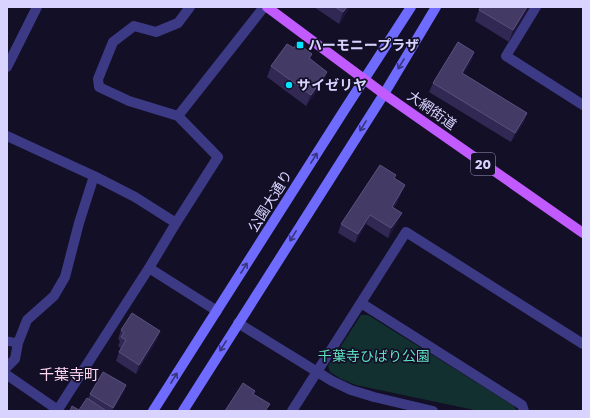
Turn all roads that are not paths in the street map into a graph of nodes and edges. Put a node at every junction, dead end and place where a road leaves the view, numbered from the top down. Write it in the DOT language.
graph roads {
  1 [pos="37,7"];
  2 [pos="190,7"];
  3 [pos="265,7"];
  4 [pos="411,7"];
  5 [pos="436,7"];
  6 [pos="536,7"];
  7 [pos="7,67"];
  8 [pos="364,78"];
  9 [pos="384,94"];
  10 [pos="583,105"];
  11 [pos="178,116"];
  12 [pos="7,136"];
  13 [pos="94,176"];
  14 [pos="176,223"];
  15 [pos="583,233"];
  16 [pos="149,268"];
  17 [pos="361,303"];
  18 [pos="217,311"];
  19 [pos="238,323"];
  20 [pos="7,341"];
  21 [pos="18,343"];
  22 [pos="583,344"];
  23 [pos="7,367"];
  24 [pos="317,372"];
  25 [pos="7,375"];
  26 [pos="58,410"];
  27 [pos="153,411"];
  28 [pos="182,411"];
  29 [pos="292,411"];
  30 [pos="433,411"];
  31 [pos="524,411"];
  1 -- 7 [label="street"];
  2 -- 11 [label="street"];
  3 -- 8 [label="main road, 大網街道 / 20"];
  3 -- 11 [label="street"];
  4 -- 8 [label="street, 公園大通り"];
  5 -- 9 [label="street, one-way"];
  6 -- 10 [label="street"];
  8 -- 9 [label="main road, 大網街道 / 20"];
  18 -- 8 [label="street, 公園大通り, one-way"];
  9 -- 15 [label="main road, 大網街道 / 20"];
  9 -- 19 [label="street, one-way"];
  11 -- 14 [label="street"];
  12 -- 13 [label="street"];
  13 -- 14 [label="street"];
  13 -- 21 [label="street"];
  14 -- 16 [label="street"];
  16 -- 18 [label="street"];
  16 -- 26 [label="street"];
  17 -- 22 [label="street"];
  17 -- 24 [label="street"];
  17 -- 31 [label="street"];
  27 -- 18 [label="street, 公園大通り, one-way"];
  19 -- 24 [label="street"];
  19 -- 28 [label="street, one-way"];
  20 -- 21 [label="lane"];
  21 -- 23 [label="street"];
  24 -- 29 [label="street"];
  24 -- 30 [label="street"];
  25 -- 26 [label="street"];
}
